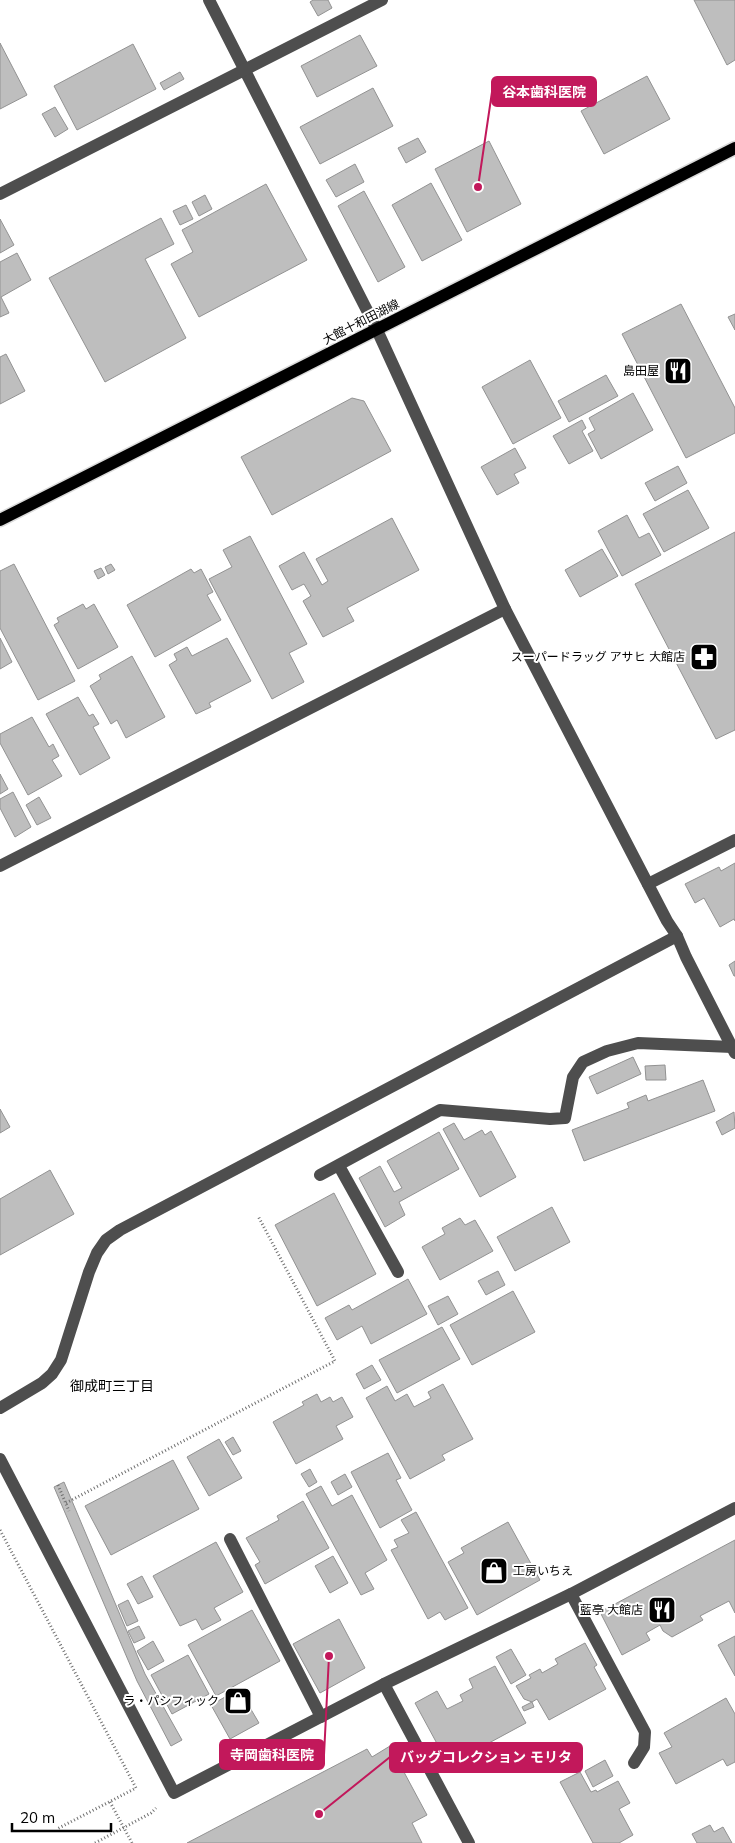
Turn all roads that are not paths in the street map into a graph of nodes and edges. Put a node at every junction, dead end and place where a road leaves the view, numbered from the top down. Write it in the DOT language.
graph roads {
  1 [pos="210,0"];
  2 [pos="382,0"];
  3 [pos="244,69"];
  4 [pos="735,148"];
  5 [pos="0,194"];
  6 [pos="377,330"];
  7 [pos="0,520"];
  8 [pos="505,609"];
  9 [pos="735,840"];
  10 [pos="0,866"];
  11 [pos="648,884"];
  12 [pos="678,936"];
  13 [pos="733,1050"];
  14 [pos="339,1166"];
  15 [pos="320,1176"];
  16 [pos="398,1272"];
  17 [pos="0,1408"];
  18 [pos="0,1459"];
  19 [pos="735,1508"];
  20 [pos="230,1539"];
  21 [pos="570,1594"];
  22 [pos="384,1684"];
  23 [pos="321,1717"];
  24 [pos="634,1764"];
  25 [pos="469,1843"];
  1 -- 3 [label="street"];
  2 -- 3 [label="street"];
  3 -- 5 [label="street"];
  3 -- 6 [label="street"];
  4 -- 6 [label="main road, 大館十和田湖線"];
  6 -- 7 [label="main road, 大館十和田湖線"];
  6 -- 8 [label="street"];
  8 -- 10 [label="street"];
  8 -- 11 [label="street"];
  9 -- 11 [label="street"];
  11 -- 12 [label="street"];
  12 -- 13 [label="street"];
  12 -- 17 [label="street"];
  13 -- 14 [label="street"];
  14 -- 15 [label="street"];
  14 -- 16 [label="street"];
  18 -- 23 [label="street"];
  19 -- 21 [label="street"];
  20 -- 23 [label="street"];
  21 -- 22 [label="street"];
  21 -- 24 [label="street"];
  22 -- 23 [label="street"];
  22 -- 25 [label="street"];
}
